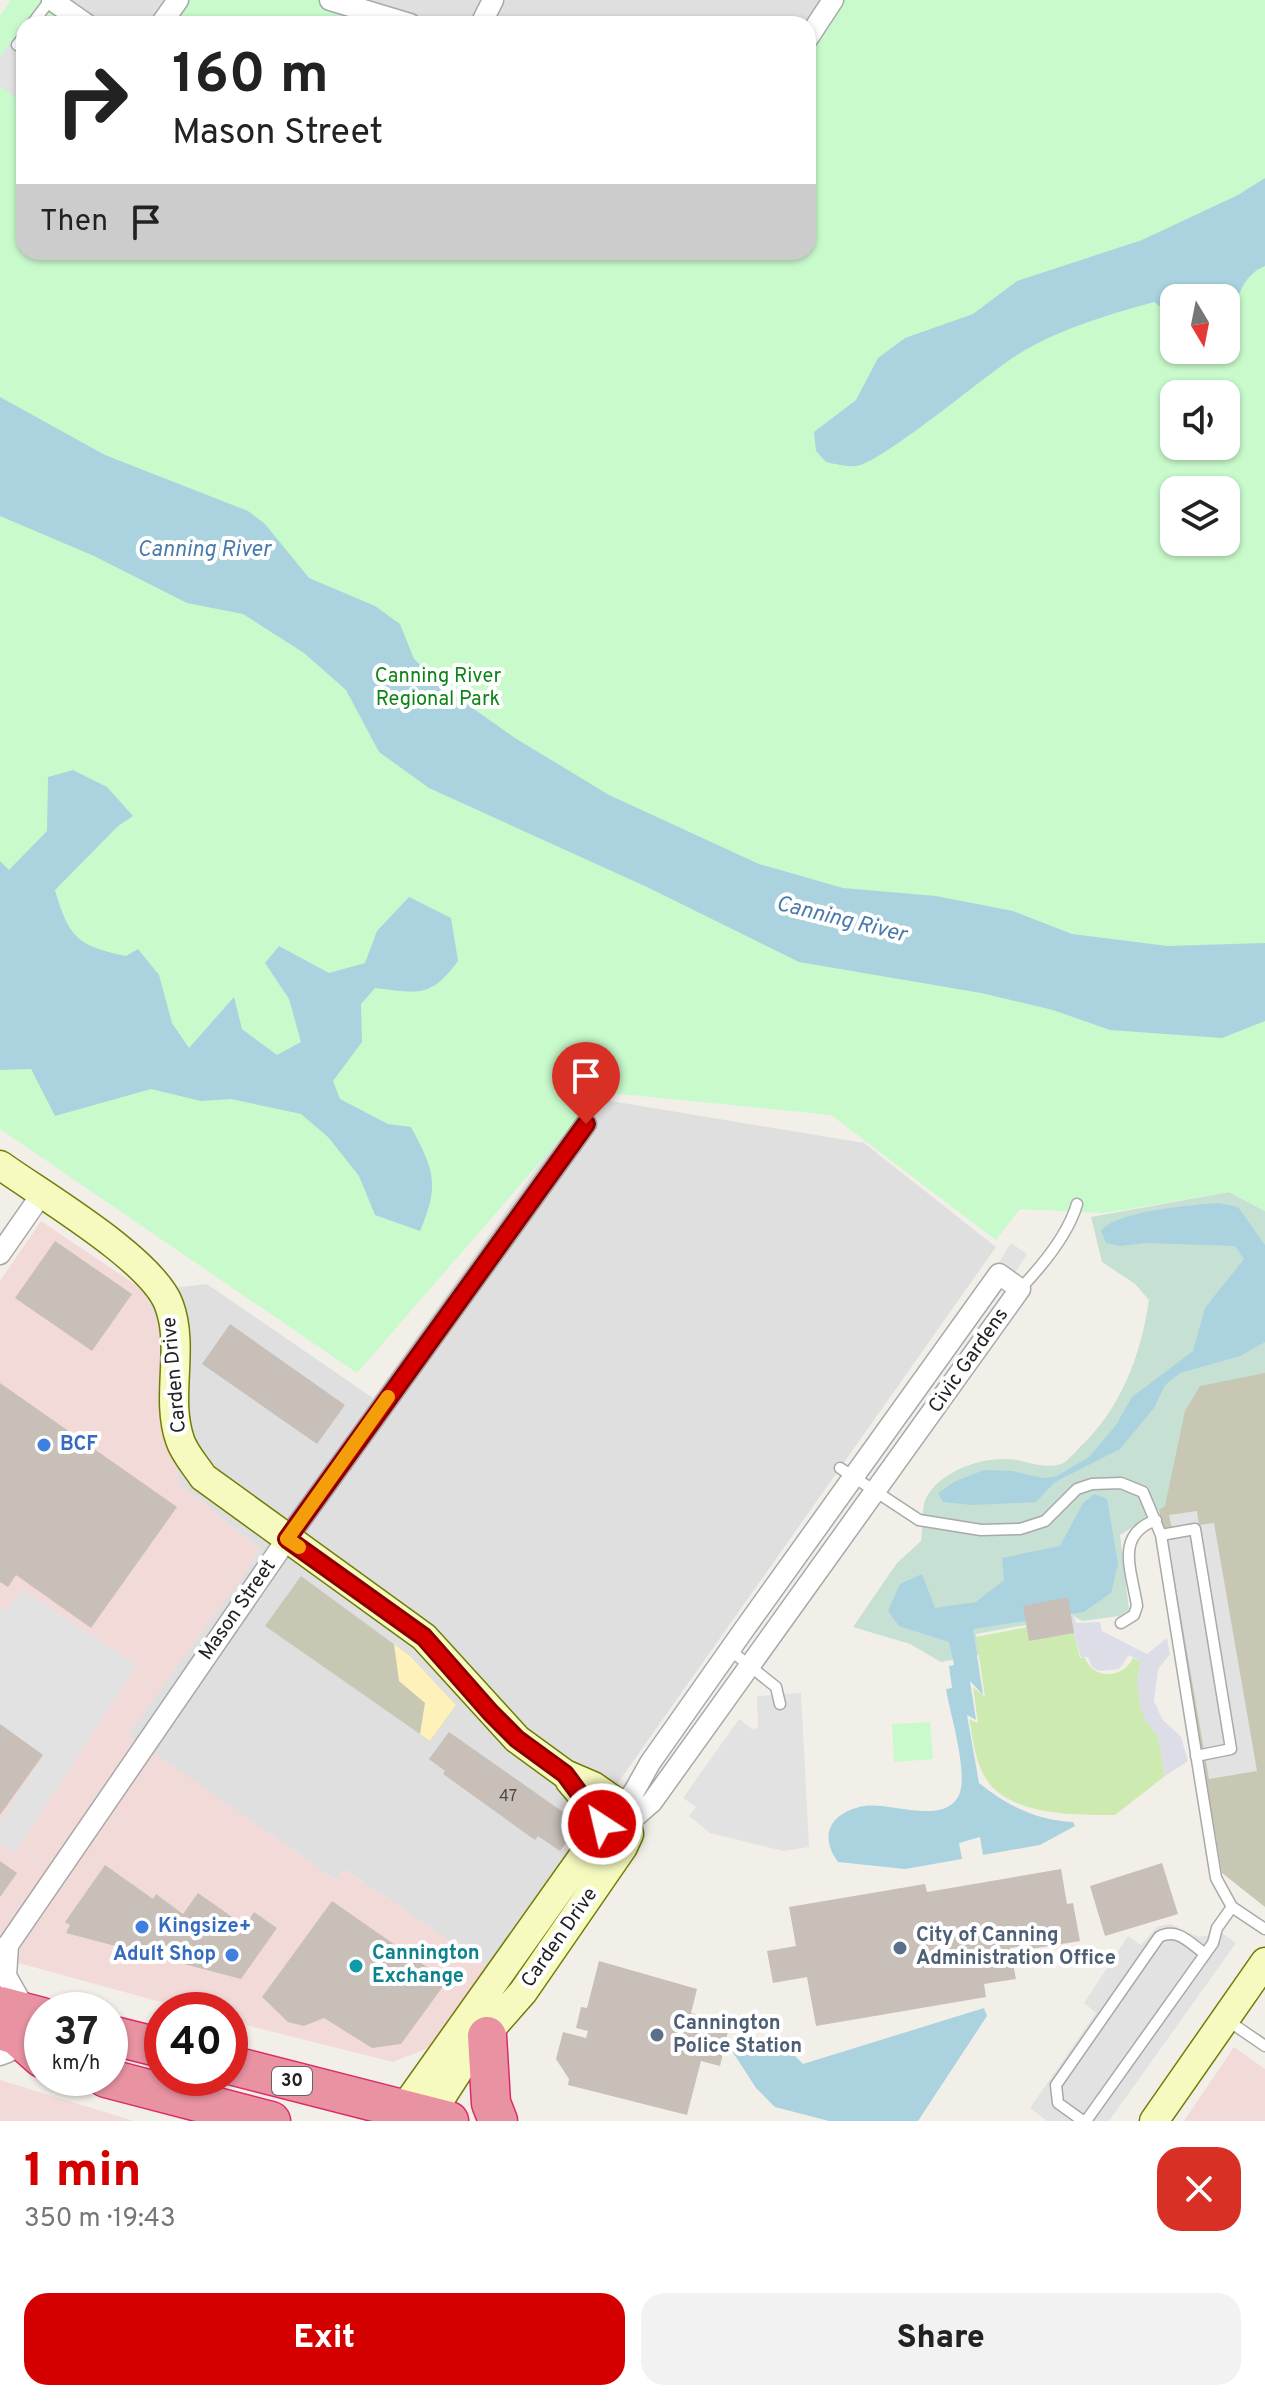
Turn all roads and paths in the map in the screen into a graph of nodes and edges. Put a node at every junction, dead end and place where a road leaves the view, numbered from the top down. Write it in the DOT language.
graph roads {
  1 [pos="51,0"];
  2 [pos="330,0"];
  3 [pos="833,0"];
  4 [pos="38,16"];
  5 [pos="74,16"];
  6 [pos="383,16"];
  7 [pos="816,26"];
  8 [pos="586,1124"];
  9 [pos="0,1165"];
  10 [pos="41,1195"];
  11 [pos="1077,1204"];
  12 [pos="0,1254"];
  13 [pos="1020,1289"];
  14 [pos="847,1472"];
  15 [pos="876,1492"];
  16 [pos="1156,1520"];
  17 [pos="1161,1535"];
  18 [pos="287,1539"];
  19 [pos="1121,1623"];
  20 [pos="730,1650"];
  21 [pos="751,1666"];
  22 [pos="780,1704"];
  23 [pos="1196,1756"];
  24 [pos="618,1818"];
  25 [pos="1232,1907"];
  26 [pos="1265,1929"];
  27 [pos="4,1948"];
  28 [pos="513,1953"];
  29 [pos="1205,1954"];
  30 [pos="1265,1962"];
  31 [pos="538,1971"];
  32 [pos="1225,2018"];
  33 [pos="487,2036"];
  34 [pos="18,2038"];
  35 [pos="1265,2046"];
  36 [pos="248,2070"];
  37 [pos="128,2084"];
  38 [pos="420,2118"];
  39 [pos="271,2121"];
  40 [pos="498,2121"];
  41 [pos="1085,2121"];
  42 [pos="1154,2121"];
  1 -- 4 [label="lane"];
  1 -- 5 [label="street"];
  2 -- 6 [label="street"];
  3 -- 7 [label="street"];
  8 -- 18 [label="street, Mason Street"];
  9 -- 10 [label="street, Carden Drive"];
  10 -- 12 [label="street"];
  10 -- 18 [label="street, Carden Drive"];
  11 -- 13 [label="lane"];
  13 -- 14 [label="street, Civic Gardens"];
  13 -- 15 [label="street, Civic Gardens"];
  14 -- 15 [label="lane"];
  14 -- 20 [label="street, Civic Gardens"];
  15 -- 16 [label="lane"];
  15 -- 21 [label="street, Civic Gardens"];
  16 -- 17 [label="lane"];
  16 -- 19 [label="lane"];
  17 -- 23 [label="lane"];
  17 -- 23 [label="lane"];
  18 -- 24 [label="street, Carden Drive"];
  18 -- 27 [label="street, Mason Street"];
  20 -- 21 [label="lane"];
  20 -- 24 [label="street, Civic Gardens"];
  21 -- 22 [label="lane"];
  21 -- 24 [label="street, Civic Gardens"];
  23 -- 25 [label="lane"];
  24 -- 28 [label="street, Carden Drive"];
  24 -- 31 [label="street, Carden Drive"];
  25 -- 26 [label="lane"];
  25 -- 29 [label="lane"];
  27 -- 34 [label="street, Mason Street"];
  28 -- 31 [label="street"];
  28 -- 38 [label="street, Carden Drive"];
  29 -- 41 [label="lane"];
  29 -- 41 [label="lane"];
  30 -- 32 [label="street"];
  31 -- 33 [label="street, Carden Drive"];
  32 -- 35 [label="lane"];
  32 -- 42 [label="street"];
  33 -- 38 [label="street, Carden Drive"];
  33 -- 40 [label="highway"];
  36 -- 38 [label="highway, 30"];
  37 -- 39 [label="highway, 30"];
}
